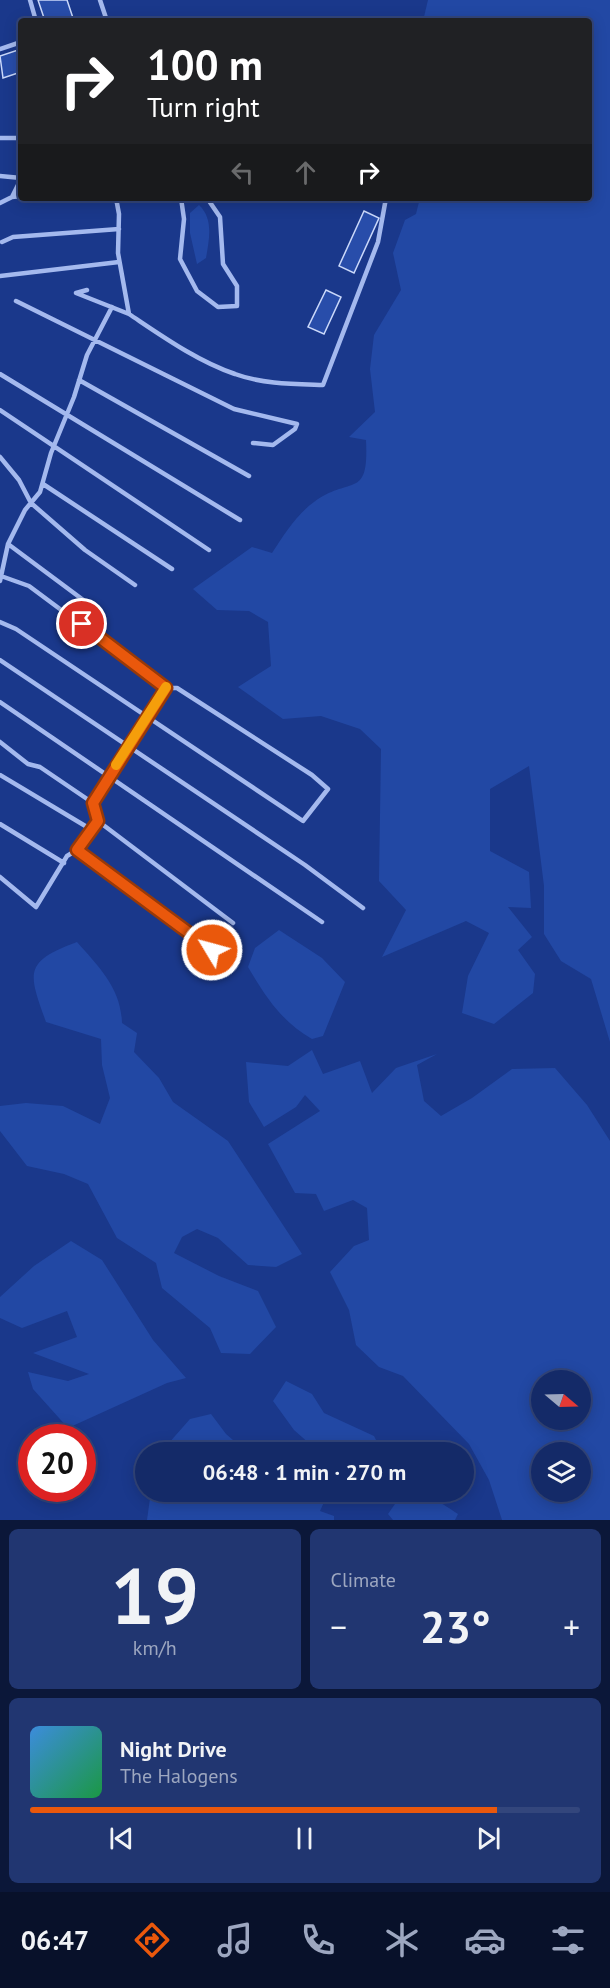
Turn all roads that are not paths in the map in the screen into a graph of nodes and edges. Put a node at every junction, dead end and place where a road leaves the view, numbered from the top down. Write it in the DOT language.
graph roads {
  1 [pos="30,0"];
  2 [pos="100,0"];
  3 [pos="35,18"];
  4 [pos="106,18"];
  5 [pos="18,43"];
  6 [pos="0,49"];
  7 [pos="0,138"];
  8 [pos="18,138"];
  9 [pos="0,176"];
  10 [pos="18,178"];
  11 [pos="18,184"];
  12 [pos="18,196"];
  13 [pos="12,197"];
  14 [pos="116,201"];
  15 [pos="181,201"];
  16 [pos="209,201"];
  17 [pos="385,201"];
  18 [pos="0,203"];
  19 [pos="119,229"];
  20 [pos="1,241"];
  21 [pos="119,262"];
  22 [pos="0,276"];
  23 [pos="87,290"];
  24 [pos="16,301"];
  25 [pos="112,307"];
  26 [pos="129,314"];
  27 [pos="95,340"];
  28 [pos="0,374"];
  29 [pos="79,380"];
  30 [pos="0,410"];
  31 [pos="67,415"];
  32 [pos="253,443"];
  33 [pos="53,447"];
  34 [pos="0,457"];
  35 [pos="249,476"];
  36 [pos="43,484"];
  37 [pos="31,503"];
  38 [pos="240,520"];
  39 [pos="8,544"];
  40 [pos="209,550"];
  41 [pos="172,569"];
  42 [pos="1,578"];
  43 [pos="135,585"];
  44 [pos="90,605"];
  45 [pos="0,622"];
  46 [pos="0,660"];
  47 [pos="166,688"];
  48 [pos="0,702"];
  49 [pos="147,718"];
  50 [pos="0,742"];
  51 [pos="128,746"];
  52 [pos="0,775"];
  53 [pos="109,777"];
  54 [pos="93,803"];
  55 [pos="98,821"];
  56 [pos="0,824"];
  57 [pos="92,830"];
  58 [pos="77,850"];
  59 [pos="64,863"];
  60 [pos="0,878"];
  61 [pos="363,908"];
  62 [pos="322,922"];
  63 [pos="233,923"];
  64 [pos="212,950"];
  1 -- 3 [label="lane"];
  2 -- 4 [label="lane"];
  5 -- 6 [label="lane"];
  7 -- 8 [label="lane"];
  9 -- 10 [label="lane"];
  11 -- 13 [label="lane"];
  12 -- 13 [label="lane"];
  13 -- 18 [label="lane"];
  14 -- 19 [label="lane"];
  15 -- 16 [label="lane"];
  17 -- 26 [label="lane"];
  19 -- 20 [label="lane"];
  19 -- 21 [label="lane"];
  21 -- 22 [label="lane"];
  21 -- 26 [label="lane"];
  23 -- 25 [label="lane"];
  24 -- 27 [label="lane"];
  25 -- 26 [label="lane"];
  25 -- 27 [label="lane"];
  27 -- 29 [label="lane"];
  27 -- 32 [label="lane"];
  28 -- 31 [label="lane"];
  29 -- 31 [label="lane"];
  29 -- 35 [label="lane"];
  30 -- 33 [label="lane"];
  31 -- 33 [label="lane"];
  31 -- 38 [label="lane"];
  33 -- 36 [label="lane"];
  33 -- 40 [label="lane"];
  34 -- 37 [label="lane"];
  36 -- 37 [label="lane"];
  36 -- 41 [label="lane"];
  37 -- 39 [label="lane"];
  37 -- 43 [label="lane"];
  39 -- 42 [label="lane"];
  39 -- 44 [label="lane"];
  42 -- 47 [label="lane"];
  45 -- 49 [label="lane"];
  46 -- 51 [label="lane"];
  47 -- 49 [label="lane"];
  47 -- 49 [label="lane"];
  48 -- 53 [label="lane"];
  49 -- 51 [label="lane"];
  50 -- 54 [label="lane"];
  51 -- 53 [label="lane"];
  51 -- 61 [label="lane"];
  52 -- 57 [label="lane"];
  53 -- 54 [label="lane"];
  53 -- 62 [label="lane"];
  54 -- 55 [label="lane"];
  55 -- 57 [label="lane"];
  55 -- 63 [label="lane"];
  56 -- 59 [label="lane"];
  57 -- 58 [label="lane"];
  58 -- 59 [label="lane"];
  58 -- 64 [label="lane"];
  59 -- 60 [label="lane"];
}
